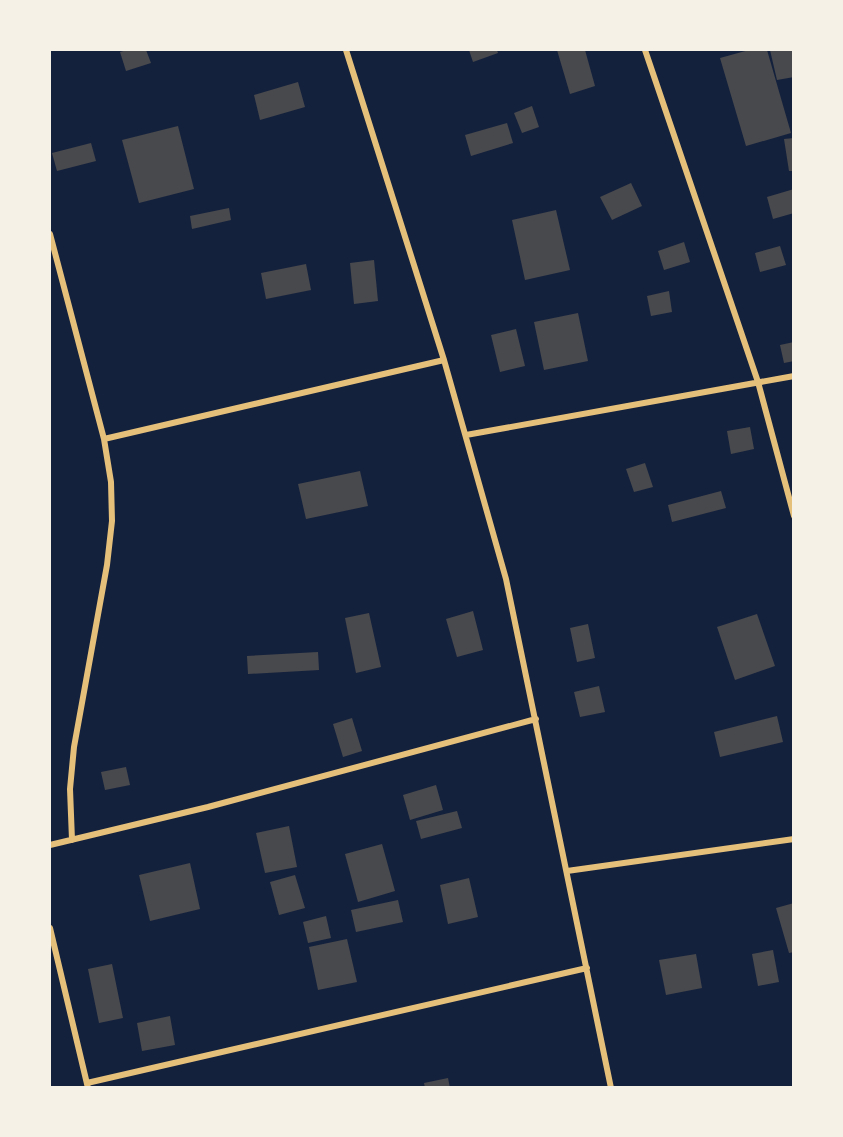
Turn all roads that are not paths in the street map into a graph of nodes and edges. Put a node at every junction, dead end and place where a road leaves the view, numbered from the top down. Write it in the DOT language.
graph roads {
  1 [pos="346,50"];
  2 [pos="645,50"];
  3 [pos="50,234"];
  4 [pos="444,360"];
  5 [pos="794,376"];
  6 [pos="758,382"];
  7 [pos="466,435"];
  8 [pos="104,439"];
  9 [pos="794,516"];
  10 [pos="536,719"];
  11 [pos="794,839"];
  12 [pos="72,840"];
  13 [pos="50,845"];
  14 [pos="567,871"];
  15 [pos="50,928"];
  16 [pos="587,968"];
  17 [pos="87,1085"];
  18 [pos="611,1088"];
  1 -- 4 [label="street"];
  2 -- 6 [label="street"];
  3 -- 8 [label="street"];
  4 -- 7 [label="street"];
  4 -- 8 [label="street"];
  5 -- 6 [label="street"];
  6 -- 7 [label="street"];
  6 -- 9 [label="street"];
  7 -- 10 [label="street"];
  8 -- 12 [label="street"];
  10 -- 12 [label="street"];
  10 -- 14 [label="street"];
  11 -- 14 [label="street"];
  12 -- 13 [label="street"];
  14 -- 16 [label="street"];
  15 -- 17 [label="street"];
  16 -- 17 [label="street"];
  16 -- 18 [label="street"];
}
